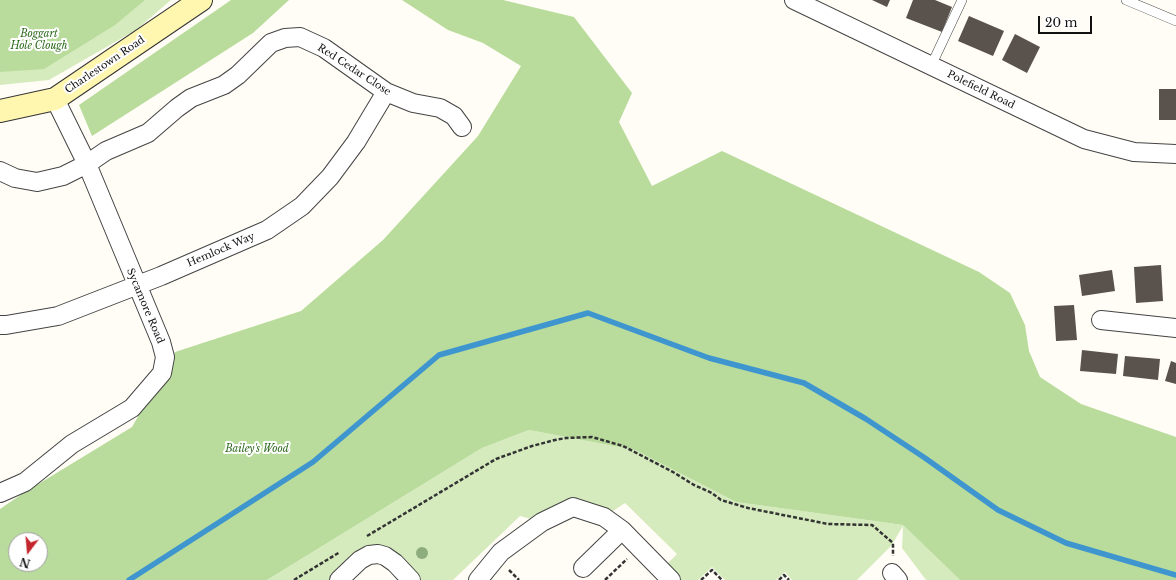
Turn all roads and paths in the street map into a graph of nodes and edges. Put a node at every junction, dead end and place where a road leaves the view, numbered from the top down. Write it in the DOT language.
graph roads {
  1 [pos="201,0"];
  2 [pos="794,0"];
  3 [pos="962,0"];
  4 [pos="1126,0"];
  5 [pos="1176,21"];
  6 [pos="931,66"];
  7 [pos="386,92"];
  8 [pos="55,98"];
  9 [pos="0,111"];
  10 [pos="462,127"];
  11 [pos="1176,154"];
  12 [pos="87,164"];
  13 [pos="0,171"];
  14 [pos="137,286"];
  15 [pos="1100,320"];
  16 [pos="0,325"];
  17 [pos="1176,328"];
  18 [pos="0,494"];
  19 [pos="622,530"];
  20 [pos="639,547"];
  21 [pos="583,568"];
  22 [pos="339,580"];
  23 [pos="411,580"];
  24 [pos="478,580"];
  25 [pos="605,580"];
  26 [pos="671,580"];
  27 [pos="701,580"];
  28 [pos="722,580"];
  29 [pos="779,580"];
  30 [pos="788,580"];
  1 -- 8 [label="street, Charlestown Road"];
  2 -- 6 [label="street, Polefield Road"];
  3 -- 6 [label="lane"];
  4 -- 5 [label="lane"];
  6 -- 11 [label="street, Polefield Road"];
  7 -- 10 [label="street, Red Cedar Close"];
  7 -- 12 [label="street, Red Cedar Close"];
  7 -- 14 [label="street, Hemlock Way"];
  8 -- 9 [label="street, Charlestown Road"];
  8 -- 12 [label="street, Sycamore Road"];
  12 -- 13 [label="street, Red Cedar Close"];
  12 -- 14 [label="street, Sycamore Road"];
  14 -- 16 [label="street, Hemlock Way"];
  14 -- 18 [label="street, Sycamore Road"];
  15 -- 17 [label="street"];
  19 -- 20 [label="street"];
  19 -- 21 [label="street"];
  19 -- 24 [label="street"];
  20 -- 25 [label="path"];
  20 -- 26 [label="street"];
  22 -- 23 [label="street"];
  27 -- 28 [label="path"];
  29 -- 30 [label="path"];
}
